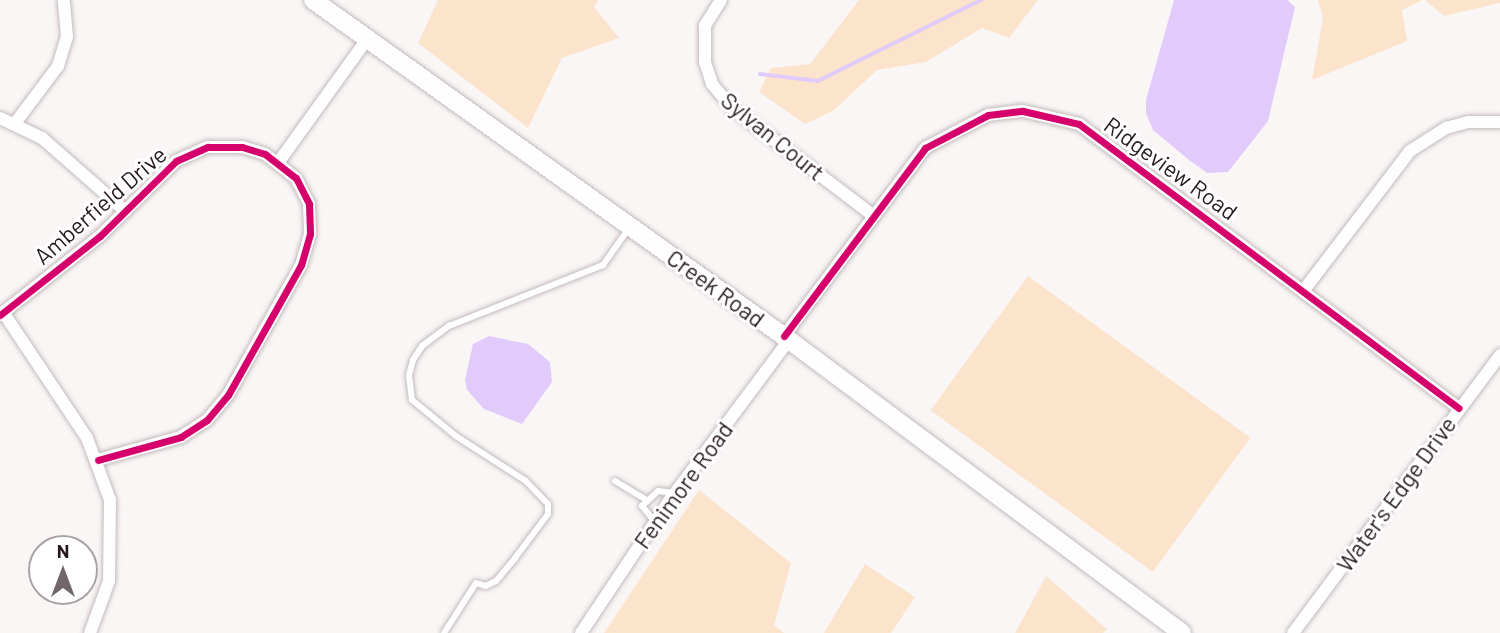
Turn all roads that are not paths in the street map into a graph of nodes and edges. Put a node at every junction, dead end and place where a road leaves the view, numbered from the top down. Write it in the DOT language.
graph roads {
  1 [pos="64,0"];
  2 [pos="313,0"];
  3 [pos="721,0"];
  4 [pos="367,39"];
  5 [pos="0,118"];
  6 [pos="16,122"];
  7 [pos="1500,122"];
  8 [pos="278,163"];
  9 [pos="125,211"];
  10 [pos="874,216"];
  11 [pos="630,227"];
  12 [pos="1304,290"];
  13 [pos="2,314"];
  14 [pos="786,338"];
  15 [pos="1500,355"];
  16 [pos="1460,408"];
  17 [pos="98,460"];
  18 [pos="615,481"];
  19 [pos="675,493"];
  20 [pos="647,500"];
  21 [pos="655,522"];
  22 [pos="90,633"];
  23 [pos="444,633"];
  24 [pos="581,633"];
  25 [pos="1182,633"];
  26 [pos="1293,633"];
  1 -- 6 [label="street"];
  2 -- 4 [label="main road, Creek Road"];
  3 -- 10 [label="street, Sylvan Court"];
  4 -- 8 [label="street"];
  4 -- 11 [label="main road, Creek Road"];
  5 -- 6 [label="street"];
  6 -- 9 [label="street"];
  7 -- 12 [label="street"];
  8 -- 9 [label="street, Amberfield Drive"];
  8 -- 17 [label="street, Amberfield Drive"];
  9 -- 13 [label="street, Amberfield Drive"];
  10 -- 12 [label="street, Ridgeview Road"];
  10 -- 14 [label="street, Ridgeview Road"];
  11 -- 14 [label="main road, Creek Road"];
  11 -- 23 [label="lane"];
  12 -- 16 [label="street, Ridgeview Road"];
  13 -- 17 [label="street"];
  14 -- 19 [label="street, Fenimore Road"];
  14 -- 25 [label="main road, Creek Road"];
  15 -- 16 [label="street, Water's Edge Drive"];
  16 -- 26 [label="street, Water's Edge Drive"];
  17 -- 22 [label="street"];
  18 -- 20 [label="lane"];
  19 -- 20 [label="lane"];
  19 -- 21 [label="street, Fenimore Road"];
  20 -- 21 [label="lane"];
  21 -- 24 [label="street, Fenimore Road"];
}
